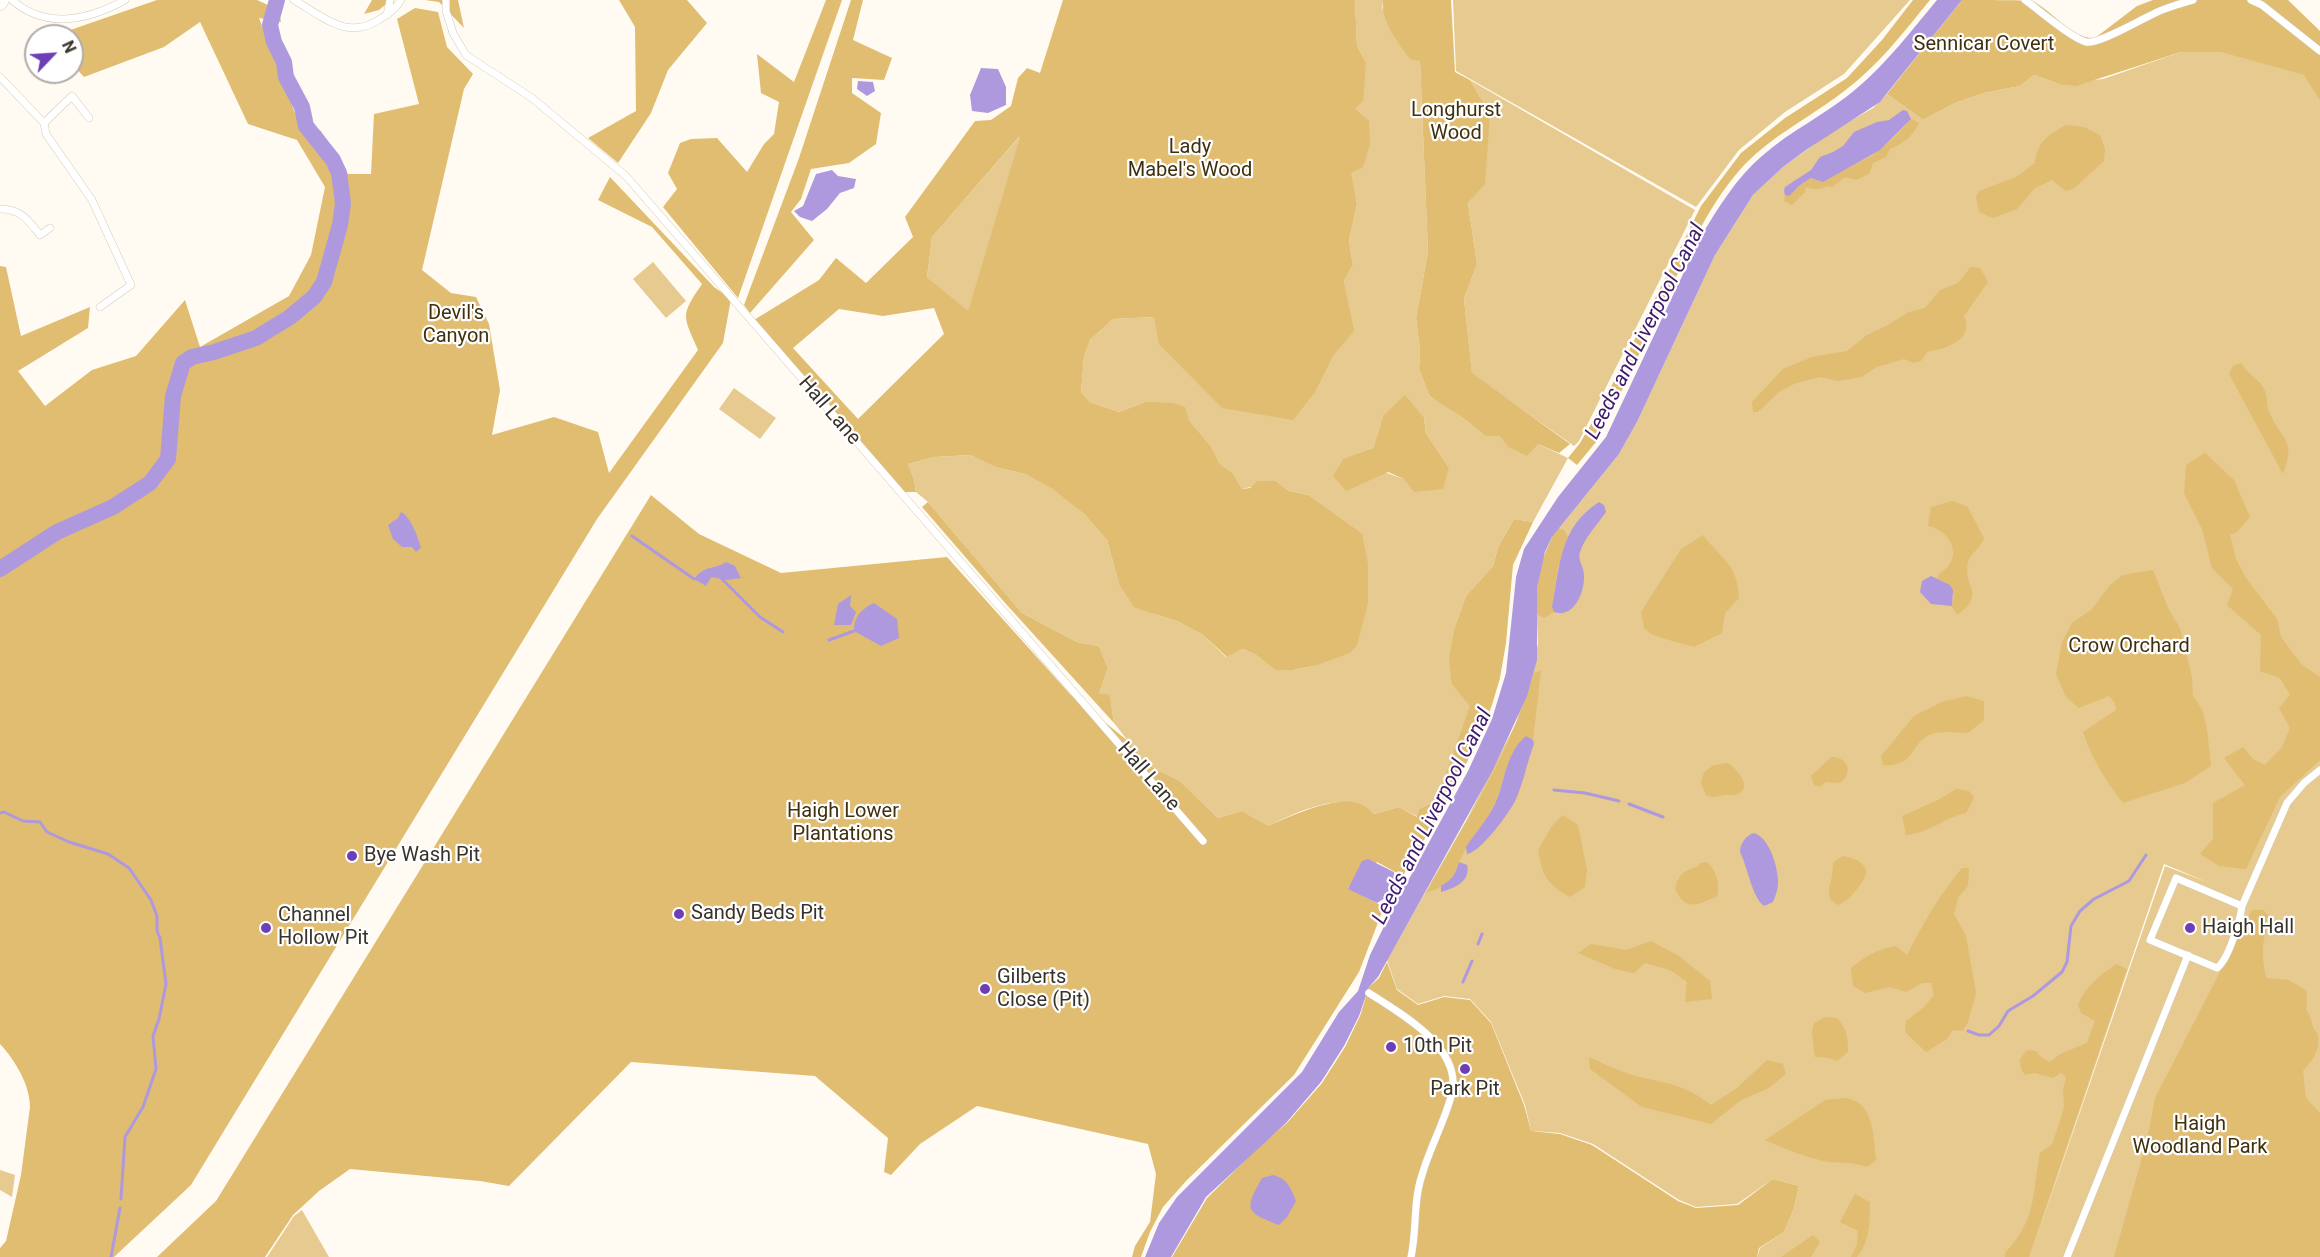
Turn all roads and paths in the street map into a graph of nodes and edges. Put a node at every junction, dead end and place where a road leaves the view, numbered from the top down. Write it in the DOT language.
graph roads {
  1 [pos="12,0"];
  2 [pos="125,0"];
  3 [pos="294,0"];
  4 [pos="390,0"];
  5 [pos="401,0"];
  6 [pos="446,0"];
  7 [pos="2025,0"];
  8 [pos="2193,0"];
  9 [pos="2251,0"];
  10 [pos="387,15"];
  11 [pos="2320,51"];
  12 [pos="0,76"];
  13 [pos="90,118"];
  14 [pos="44,123"];
  15 [pos="0,209"];
  16 [pos="50,228"];
  17 [pos="99,307"];
  18 [pos="2320,770"];
  19 [pos="1203,841"];
  20 [pos="2242,906"];
  21 [pos="2188,955"];
  22 [pos="1369,993"];
  23 [pos="1411,1257"];
  24 [pos="2067,1257"];
  1 -- 2 [label="street"];
  3 -- 10 [label="street"];
  4 -- 10 [label="street"];
  5 -- 10 [label="street"];
  6 -- 19 [label="street, Hall Lane"];
  7 -- 8 [label="street"];
  9 -- 11 [label="street"];
  12 -- 14 [label="street"];
  13 -- 14 [label="street"];
  14 -- 17 [label="street"];
  15 -- 16 [label="street"];
  18 -- 20 [label="street"];
  20 -- 21 [label="street"];
  20 -- 21 [label="street"];
  21 -- 24 [label="street"];
  22 -- 23 [label="street"];
}
